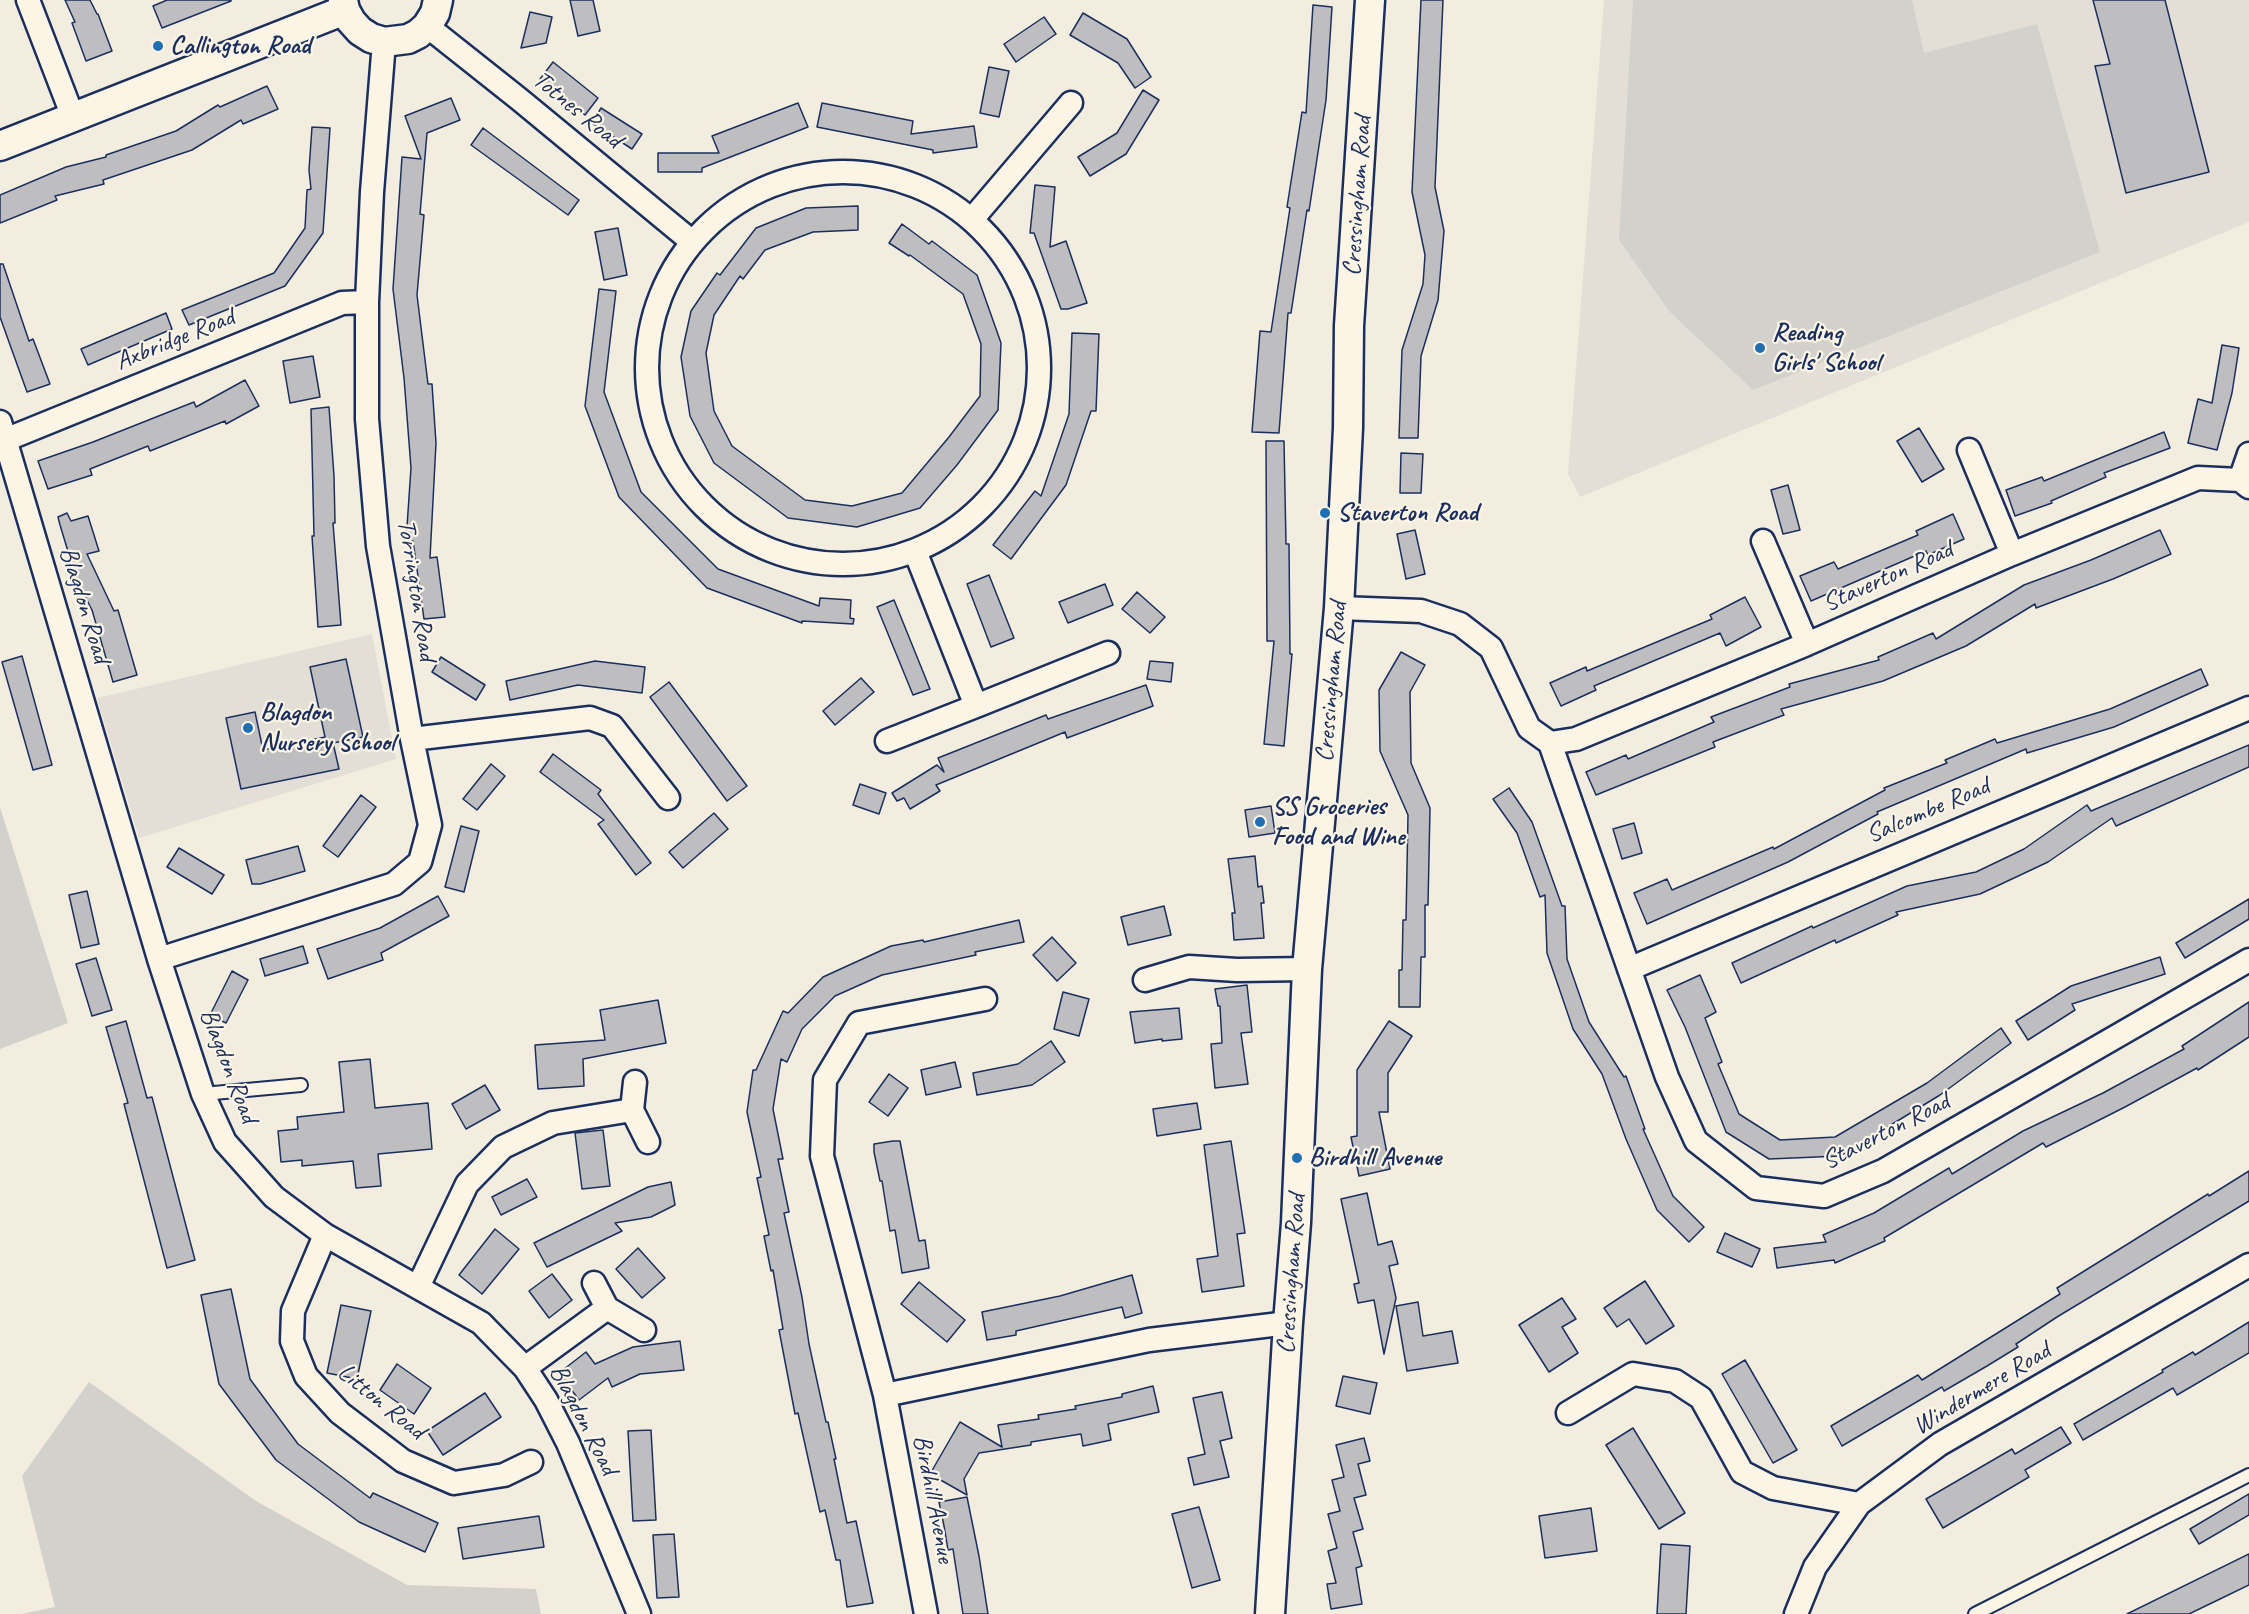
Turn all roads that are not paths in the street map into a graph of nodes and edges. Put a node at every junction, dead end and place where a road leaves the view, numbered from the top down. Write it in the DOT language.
graph roads {
  1 [pos="28,0"];
  2 [pos="438,0"];
  3 [pos="1370,0"];
  4 [pos="344,5"];
  5 [pos="427,26"];
  6 [pos="384,42"];
  7 [pos="1071,103"];
  8 [pos="73,117"];
  9 [pos="0,146"];
  10 [pos="974,217"];
  11 [pos="690,240"];
  12 [pos="368,302"];
  13 [pos="3,431"];
  14 [pos="1969,450"];
  15 [pos="2249,454"];
  16 [pos="2244,484"];
  17 [pos="1762,541"];
  18 [pos="915,551"];
  19 [pos="2012,554"];
  20 [pos="1339,608"];
  21 [pos="1807,644"];
  22 [pos="1108,653"];
  23 [pos="976,706"];
  24 [pos="2249,708"];
  25 [pos="412,739"];
  26 [pos="887,741"];
  27 [pos="1550,743"];
  28 [pos="668,798"];
  29 [pos="159,959"];
  30 [pos="2249,960"];
  31 [pos="1307,969"];
  32 [pos="1629,969"];
  33 [pos="1145,980"];
  34 [pos="985,999"];
  35 [pos="635,1082"];
  36 [pos="301,1085"];
  37 [pos="203,1094"];
  38 [pos="632,1110"];
  39 [pos="648,1142"];
  40 [pos="325,1235"];
  41 [pos="2249,1265"];
  42 [pos="594,1283"];
  43 [pos="418,1287"];
  44 [pos="607,1308"];
  45 [pos="1288,1323"];
  46 [pos="644,1330"];
  47 [pos="525,1368"];
  48 [pos="885,1395"];
  49 [pos="1568,1413"];
  50 [pos="531,1462"];
  51 [pos="2249,1475"];
  52 [pos="1859,1504"];
  53 [pos="639,1614"];
  54 [pos="926,1614"];
  55 [pos="1270,1614"];
  56 [pos="1796,1614"];
  57 [pos="1974,1614"];
  1 -- 8 [label="street"];
  2 -- 5 [label="street"];
  3 -- 20 [label="street, Cressingham Road"];
  4 -- 6 [label="street"];
  4 -- 8 [label="street"];
  5 -- 6 [label="street"];
  5 -- 11 [label="street, Totnes Road"];
  6 -- 12 [label="street, Torrington Road"];
  7 -- 10 [label="street"];
  8 -- 9 [label="street"];
  10 -- 11 [label="street"];
  10 -- 18 [label="street"];
  11 -- 18 [label="street"];
  12 -- 13 [label="street, Axbridge Road"];
  12 -- 25 [label="street, Torrington Road"];
  13 -- 29 [label="street, Blagdon Road"];
  14 -- 19 [label="street"];
  15 -- 16 [label="street"];
  16 -- 19 [label="street, Staverton Road"];
  17 -- 21 [label="street"];
  18 -- 23 [label="street"];
  19 -- 21 [label="street, Staverton Road"];
  20 -- 27 [label="street"];
  20 -- 31 [label="street, Cressingham Road"];
  21 -- 27 [label="street, Staverton Road"];
  22 -- 23 [label="street"];
  23 -- 26 [label="street"];
  24 -- 32 [label="street, Salcombe Road"];
  25 -- 28 [label="street"];
  25 -- 29 [label="street, Torrington Road"];
  27 -- 32 [label="street, Staverton Road"];
  29 -- 37 [label="street, Blagdon Road"];
  30 -- 32 [label="street, Staverton Road"];
  31 -- 33 [label="street"];
  31 -- 45 [label="street, Cressingham Road"];
  34 -- 48 [label="street, Birdhill Avenue"];
  35 -- 38 [label="street"];
  36 -- 37 [label="lane"];
  37 -- 40 [label="street, Blagdon Road"];
  38 -- 39 [label="street"];
  38 -- 43 [label="street"];
  40 -- 43 [label="street, Blagdon Road"];
  40 -- 50 [label="street, Litton Road"];
  41 -- 52 [label="street, Windermere Road"];
  42 -- 44 [label="street"];
  43 -- 47 [label="street, Blagdon Road"];
  44 -- 46 [label="street"];
  44 -- 47 [label="street"];
  45 -- 48 [label="street"];
  45 -- 55 [label="street, Cressingham Road"];
  47 -- 53 [label="street, Blagdon Road"];
  48 -- 54 [label="street, Birdhill Avenue"];
  49 -- 52 [label="street"];
  51 -- 57 [label="lane"];
  52 -- 56 [label="street, Windermere Road"];
}
